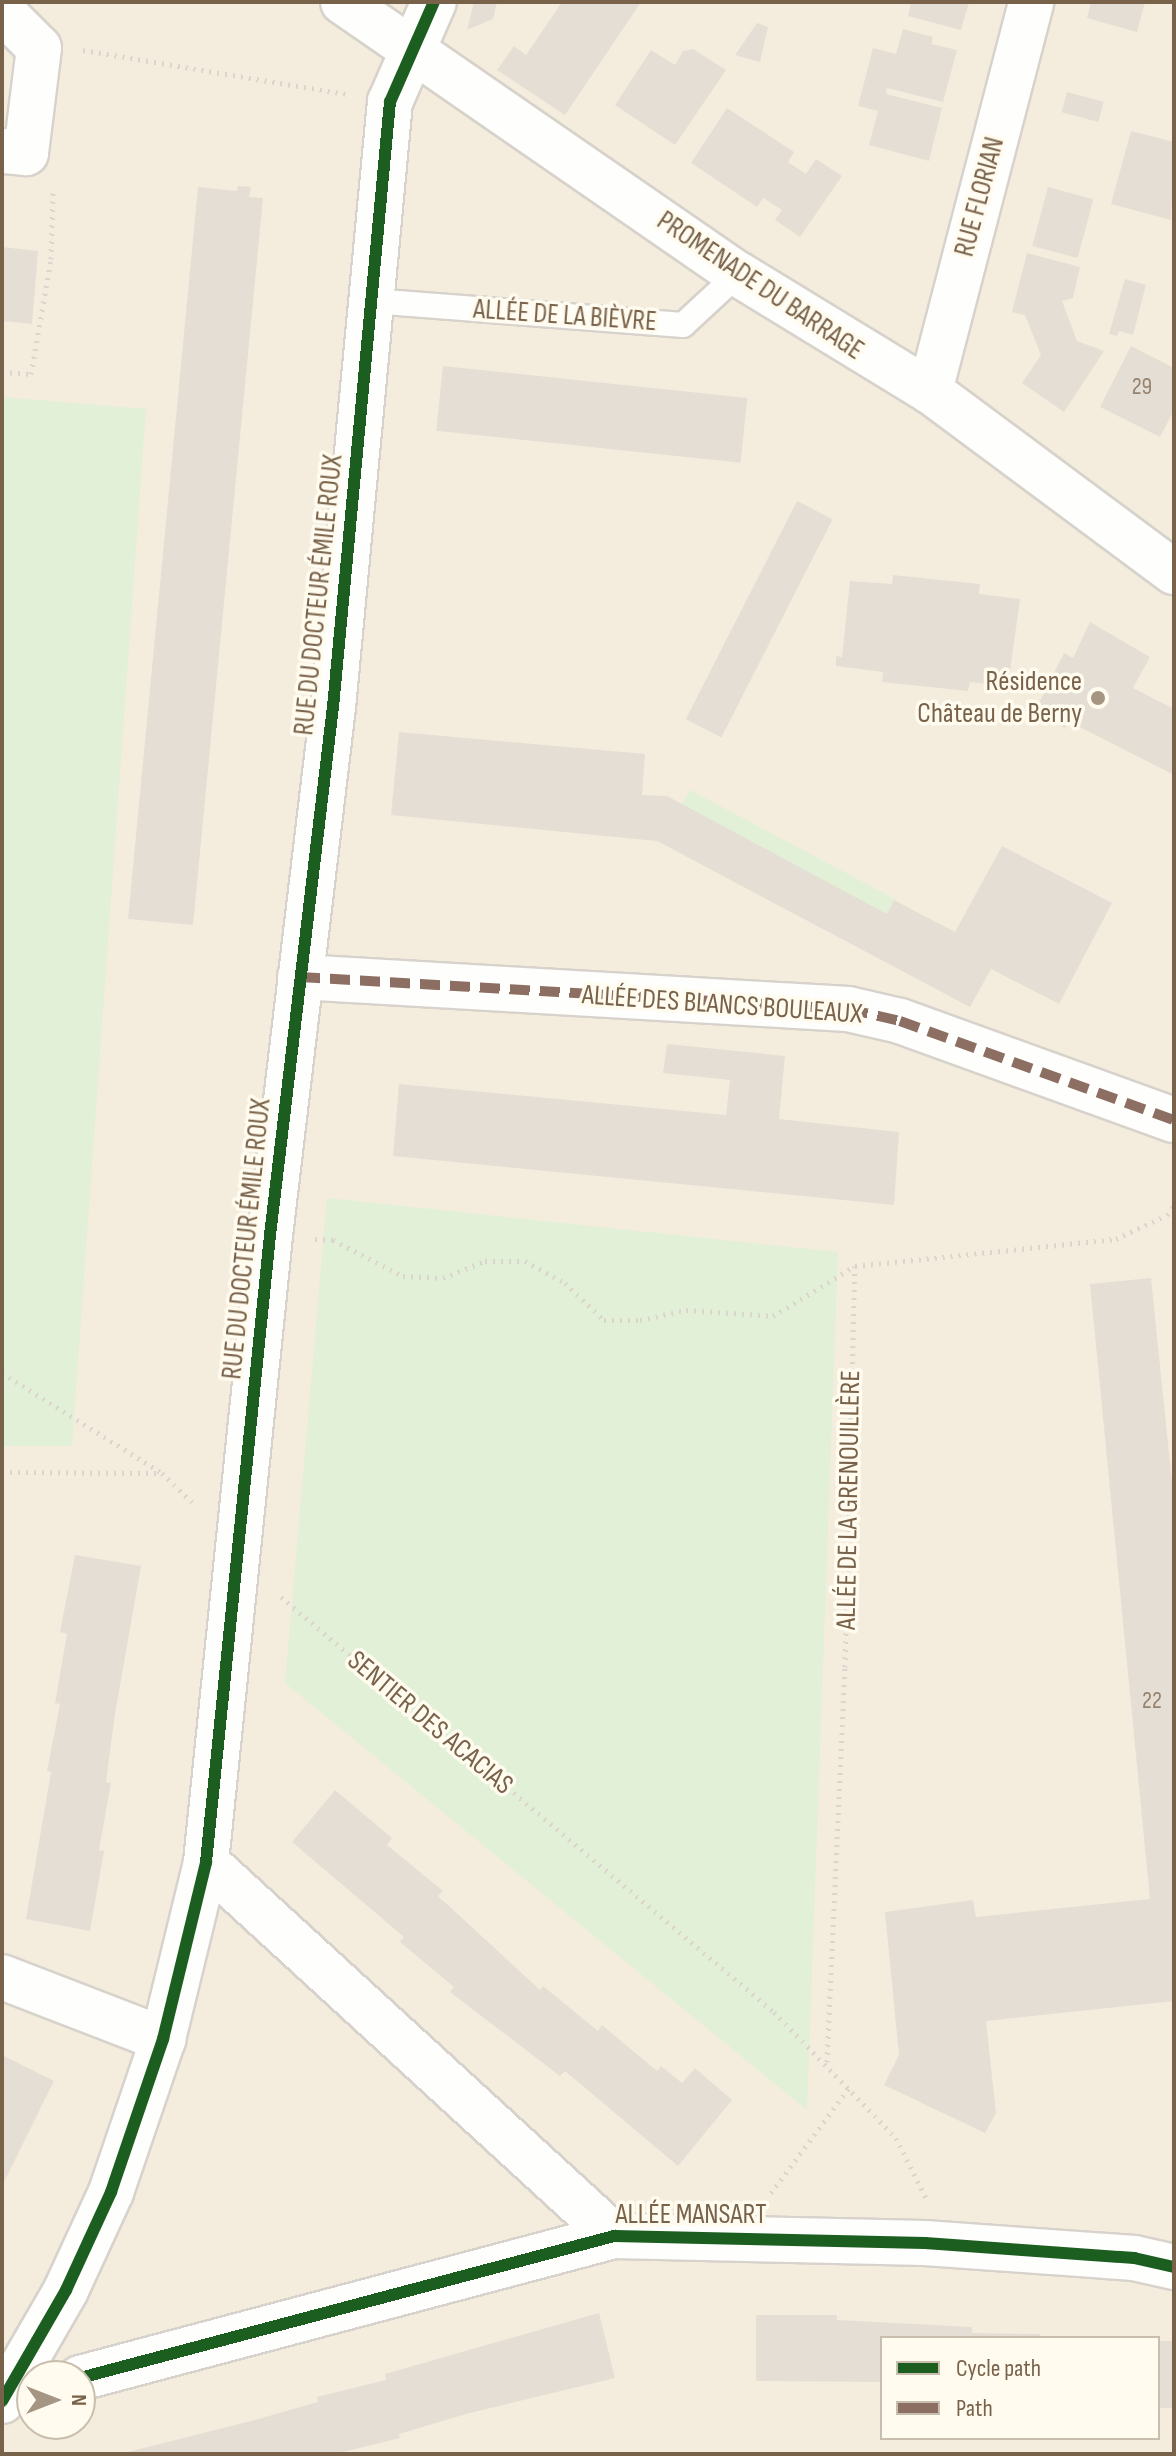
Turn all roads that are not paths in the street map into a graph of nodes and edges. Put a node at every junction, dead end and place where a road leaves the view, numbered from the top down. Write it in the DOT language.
graph roads {
  1 [pos="343,2"];
  2 [pos="434,2"];
  3 [pos="1031,2"];
  4 [pos="2,11"];
  5 [pos="412,49"];
  6 [pos="14,152"];
  7 [pos="738,274"];
  8 [pos="372,301"];
  9 [pos="930,391"];
  10 [pos="1174,572"];
  11 [pos="300,977"];
  12 [pos="1174,1120"];
  13 [pos="206,1862"];
  14 [pos="2,1977"];
  15 [pos="163,2039"];
  16 [pos="614,2236"];
  17 [pos="1174,2267"];
  18 [pos="96,2374"];
  19 [pos="13,2396"];
  1 -- 5 [label="street, PROMENADE DU BARRAGE"];
  2 -- 5 [label="street, RUE DU DOCTEUR ÉMILE ROUX"];
  3 -- 9 [label="street, RUE FLORIAN"];
  4 -- 6 [label="street"];
  5 -- 7 [label="street, PROMENADE DU BARRAGE"];
  5 -- 8 [label="street, RUE DU DOCTEUR ÉMILE ROUX"];
  7 -- 8 [label="lane, ALLÉE DE LA BIÈVRE"];
  7 -- 9 [label="street, PROMENADE DU BARRAGE"];
  8 -- 11 [label="street, RUE DU DOCTEUR ÉMILE ROUX"];
  9 -- 10 [label="street, PROMENADE DU BARRAGE"];
  11 -- 12 [label="street, ALLÉE DES BLANCS BOULEAUX"];
  11 -- 13 [label="street, RUE DU DOCTEUR ÉMILE ROUX"];
  13 -- 15 [label="street, RUE DU DOCTEUR ÉMILE ROUX"];
  13 -- 16 [label="street, ALLÉE MANSART"];
  14 -- 15 [label="street"];
  15 -- 19 [label="street, RUE DU DOCTEUR ÉMILE ROUX"];
  16 -- 17 [label="street, ALLÉE MANSART"];
  16 -- 18 [label="street, ALLÉE MANSART"];
}
